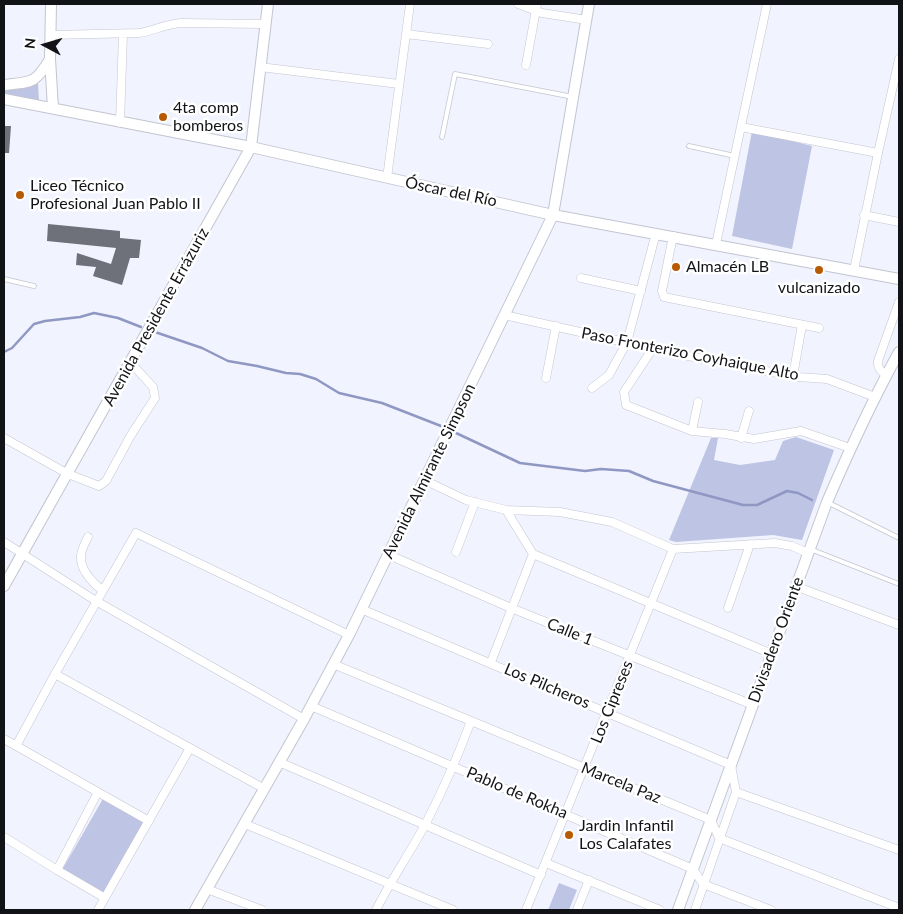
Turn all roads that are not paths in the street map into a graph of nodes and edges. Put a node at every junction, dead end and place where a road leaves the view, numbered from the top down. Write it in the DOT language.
graph roads {
  1 [pos="51,4"];
  2 [pos="268,4"];
  3 [pos="410,4"];
  4 [pos="518,4"];
  5 [pos="589,4"];
  6 [pos="767,4"];
  7 [pos="536,7"];
  8 [pos="586,20"];
  9 [pos="265,24"];
  10 [pos="123,34"];
  11 [pos="406,34"];
  12 [pos="51,35"];
  13 [pos="488,44"];
  14 [pos="50,59"];
  15 [pos="899,59"];
  16 [pos="526,65"];
  17 [pos="260,67"];
  18 [pos="399,84"];
  19 [pos="4,85"];
  20 [pos="573,98"];
  21 [pos="4,99"];
  22 [pos="53,108"];
  23 [pos="120,123"];
  24 [pos="741,127"];
  25 [pos="442,137"];
  26 [pos="689,146"];
  27 [pos="251,147"];
  28 [pos="878,153"];
  29 [pos="735,156"];
  30 [pos="387,178"];
  31 [pos="553,215"];
  32 [pos="864,215"];
  33 [pos="899,222"];
  34 [pos="656,233"];
  35 [pos="673,236"];
  36 [pos="716,244"];
  37 [pos="854,270"];
  38 [pos="581,278"];
  39 [pos="4,279"];
  40 [pos="899,279"];
  41 [pos="34,286"];
  42 [pos="641,291"];
  43 [pos="899,302"];
  44 [pos="504,315"];
  45 [pos="802,325"];
  46 [pos="556,326"];
  47 [pos="819,328"];
  48 [pos="628,342"];
  49 [pos="652,348"];
  50 [pos="899,352"];
  51 [pos="130,362"];
  52 [pos="886,375"];
  53 [pos="793,376"];
  54 [pos="546,378"];
  55 [pos="592,388"];
  56 [pos="875,397"];
  57 [pos="698,402"];
  58 [pos="749,410"];
  59 [pos="692,431"];
  60 [pos="4,438"];
  61 [pos="741,438"];
  62 [pos="850,448"];
  63 [pos="68,474"];
  64 [pos="424,480"];
  65 [pos="475,502"];
  66 [pos="827,502"];
  67 [pos="506,510"];
  68 [pos="88,537"];
  69 [pos="899,538"];
  70 [pos="4,542"];
  71 [pos="750,544"];
  72 [pos="673,550"];
  73 [pos="809,551"];
  74 [pos="456,552"];
  75 [pos="23,553"];
  76 [pos="532,554"];
  77 [pos="389,555"];
  78 [pos="899,584"];
  79 [pos="4,586"];
  80 [pos="795,586"];
  81 [pos="102,590"];
  82 [pos="96,601"];
  83 [pos="652,604"];
  84 [pos="511,608"];
  85 [pos="728,608"];
  86 [pos="361,609"];
  87 [pos="899,625"];
  88 [pos="349,635"];
  89 [pos="772,654"];
  90 [pos="631,656"];
  91 [pos="491,662"];
  92 [pos="333,664"];
  93 [pos="55,674"];
  94 [pos="753,705"];
  95 [pos="311,706"];
  96 [pos="608,712"];
  97 [pos="304,719"];
  98 [pos="471,721"];
  99 [pos="4,739"];
  100 [pos="16,746"];
  101 [pos="190,748"];
  102 [pos="278,762"];
  103 [pos="731,764"];
  104 [pos="454,766"];
  105 [pos="585,768"];
  106 [pos="263,788"];
  107 [pos="98,792"];
  108 [pos="736,792"];
  109 [pos="566,814"];
  110 [pos="711,820"];
  111 [pos="149,821"];
  112 [pos="244,824"];
  113 [pos="425,825"];
  114 [pos="4,837"];
  115 [pos="719,838"];
  116 [pos="899,850"];
  117 [pos="546,863"];
  118 [pos="693,869"];
  119 [pos="56,870"];
  120 [pos="541,875"];
  121 [pos="589,880"];
  122 [pos="389,884"];
  123 [pos="703,884"];
  124 [pos="207,889"];
  125 [pos="105,898"];
  126 [pos="638,901"];
  127 [pos="899,908"];
  128 [pos="98,910"];
  129 [pos="195,910"];
  130 [pos="262,910"];
  131 [pos="376,910"];
  132 [pos="453,910"];
  133 [pos="526,910"];
  134 [pos="577,910"];
  135 [pos="635,910"];
  136 [pos="660,910"];
  137 [pos="678,910"];
  138 [pos="694,910"];
  139 [pos="771,910"];
  1 -- 12 [label="street"];
  2 -- 9 [label="street, Avenida Presidente Errázuriz"];
  3 -- 11 [label="street"];
  4 -- 7 [label="street"];
  5 -- 8 [label="street, Avenida Almirante Simpson"];
  6 -- 24 [label="street"];
  7 -- 8 [label="street"];
  7 -- 16 [label="street"];
  8 -- 20 [label="street, Avenida Almirante Simpson"];
  9 -- 10 [label="street"];
  9 -- 17 [label="street, Avenida Presidente Errázuriz"];
  10 -- 12 [label="street"];
  10 -- 23 [label="street"];
  11 -- 13 [label="street"];
  11 -- 18 [label="street"];
  12 -- 14 [label="street"];
  14 -- 19 [label="street"];
  14 -- 22 [label="street"];
  15 -- 28 [label="street"];
  17 -- 18 [label="street"];
  17 -- 27 [label="street, Avenida Presidente Errázuriz"];
  18 -- 30 [label="street"];
  20 -- 25 [label="lane"];
  20 -- 31 [label="street, Avenida Almirante Simpson"];
  21 -- 22 [label="street, Óscar del Río"];
  22 -- 23 [label="street, Óscar del Río"];
  23 -- 27 [label="street, Óscar del Río"];
  24 -- 28 [label="street"];
  24 -- 29 [label="street"];
  26 -- 29 [label="lane"];
  27 -- 30 [label="street, Óscar del Río"];
  27 -- 51 [label="street, Avenida Presidente Errázuriz"];
  28 -- 32 [label="street"];
  29 -- 36 [label="street"];
  30 -- 31 [label="street, Óscar del Río"];
  31 -- 34 [label="street, Óscar del Río"];
  31 -- 44 [label="street, Avenida Almirante Simpson"];
  32 -- 33 [label="street"];
  32 -- 37 [label="street"];
  34 -- 35 [label="street, Óscar del Río"];
  34 -- 42 [label="street"];
  35 -- 36 [label="street, Óscar del Río"];
  35 -- 45 [label="street"];
  36 -- 37 [label="street, Óscar del Río"];
  37 -- 40 [label="street, Óscar del Río"];
  38 -- 42 [label="street"];
  39 -- 41 [label="lane"];
  42 -- 48 [label="street"];
  43 -- 52 [label="street"];
  44 -- 46 [label="street, Paso Fronterizo Coyhaique Alto"];
  44 -- 64 [label="street, Avenida Almirante Simpson"];
  45 -- 47 [label="street"];
  45 -- 53 [label="street"];
  46 -- 48 [label="street, Paso Fronterizo Coyhaique Alto"];
  46 -- 54 [label="street"];
  48 -- 49 [label="street, Paso Fronterizo Coyhaique Alto"];
  48 -- 55 [label="street"];
  49 -- 53 [label="street, Paso Fronterizo Coyhaique Alto"];
  49 -- 59 [label="street"];
  50 -- 52 [label="street, Divisadero Oriente"];
  51 -- 63 [label="street, Avenida Presidente Errázuriz"];
  51 -- 63 [label="street"];
  52 -- 56 [label="street, Divisadero Oriente"];
  53 -- 56 [label="street, Paso Fronterizo Coyhaique Alto"];
  56 -- 62 [label="street, Divisadero Oriente"];
  57 -- 59 [label="street"];
  58 -- 61 [label="street"];
  59 -- 61 [label="street"];
  60 -- 63 [label="street"];
  61 -- 62 [label="street"];
  62 -- 66 [label="street, Divisadero Oriente"];
  63 -- 75 [label="street, Avenida Presidente Errázuriz"];
  64 -- 65 [label="street"];
  64 -- 77 [label="street, Avenida Almirante Simpson"];
  65 -- 67 [label="street"];
  65 -- 74 [label="street"];
  66 -- 69 [label="lane"];
  66 -- 73 [label="street, Divisadero Oriente"];
  67 -- 72 [label="street"];
  67 -- 76 [label="street"];
  68 -- 81 [label="street"];
  70 -- 75 [label="street"];
  71 -- 72 [label="street"];
  71 -- 73 [label="street"];
  71 -- 85 [label="street"];
  72 -- 83 [label="street, Los Cipreses"];
  73 -- 78 [label="lane"];
  73 -- 80 [label="street, Divisadero Oriente"];
  75 -- 79 [label="street, Avenida Presidente Errázuriz"];
  75 -- 82 [label="street"];
  76 -- 83 [label="street"];
  76 -- 84 [label="street"];
  77 -- 84 [label="street, Calle 1"];
  77 -- 86 [label="street, Avenida Almirante Simpson"];
  80 -- 87 [label="street"];
  80 -- 89 [label="street, Divisadero Oriente"];
  81 -- 82 [label="street"];
  81 -- 88 [label="street"];
  82 -- 93 [label="street"];
  82 -- 97 [label="street"];
  83 -- 89 [label="street"];
  83 -- 90 [label="street, Los Cipreses"];
  84 -- 90 [label="street, Calle 1"];
  84 -- 91 [label="street"];
  86 -- 88 [label="street, Avenida Almirante Simpson"];
  86 -- 91 [label="street, Los Pilcheros"];
  88 -- 92 [label="street, Avenida Almirante Simpson"];
  89 -- 94 [label="street, Divisadero Oriente"];
  90 -- 94 [label="street, Calle 1"];
  90 -- 96 [label="street, Los Cipreses"];
  91 -- 96 [label="street, Los Pilcheros"];
  92 -- 95 [label="street, Avenida Almirante Simpson"];
  92 -- 98 [label="street, Marcela Paz"];
  93 -- 100 [label="street"];
  93 -- 101 [label="street"];
  94 -- 103 [label="street, Divisadero Oriente"];
  95 -- 97 [label="street, Avenida Almirante Simpson"];
  95 -- 104 [label="street, Pablo de Rokha"];
  96 -- 103 [label="street, Los Pilcheros"];
  96 -- 105 [label="street, Los Cipreses"];
  97 -- 102 [label="street, Avenida Almirante Simpson"];
  98 -- 104 [label="street"];
  98 -- 105 [label="street, Marcela Paz"];
  99 -- 100 [label="street"];
  100 -- 107 [label="street"];
  101 -- 106 [label="street"];
  101 -- 111 [label="street"];
  102 -- 106 [label="street, Avenida Almirante Simpson"];
  102 -- 113 [label="street"];
  103 -- 108 [label="street"];
  103 -- 110 [label="street, Divisadero Oriente"];
  104 -- 109 [label="street, Pablo de Rokha"];
  104 -- 113 [label="street"];
  105 -- 109 [label="street, Los Cipreses"];
  105 -- 110 [label="street, Marcela Paz"];
  106 -- 112 [label="street, Avenida Almirante Simpson"];
  107 -- 111 [label="street"];
  107 -- 119 [label="street"];
  108 -- 115 [label="street"];
  108 -- 116 [label="street"];
  109 -- 117 [label="street, Los Cipreses"];
  109 -- 118 [label="street, Pablo de Rokha"];
  110 -- 115 [label="street"];
  110 -- 118 [label="street, Divisadero Oriente"];
  111 -- 125 [label="street"];
  112 -- 122 [label="street"];
  112 -- 124 [label="street, Avenida Almirante Simpson"];
  113 -- 120 [label="street"];
  113 -- 122 [label="street"];
  114 -- 119 [label="street"];
  115 -- 123 [label="street"];
  115 -- 127 [label="street"];
  117 -- 120 [label="street, Los Cipreses"];
  117 -- 121 [label="street"];
  118 -- 123 [label="street"];
  118 -- 137 [label="street, Divisadero Oriente"];
  119 -- 125 [label="street"];
  120 -- 133 [label="street, Los Cipreses"];
  121 -- 126 [label="street"];
  121 -- 134 [label="street"];
  122 -- 131 [label="street"];
  122 -- 132 [label="street"];
  123 -- 138 [label="street"];
  123 -- 139 [label="street"];
  124 -- 129 [label="street, Avenida Almirante Simpson"];
  124 -- 130 [label="street"];
  125 -- 128 [label="street"];
  126 -- 135 [label="street"];
  126 -- 136 [label="street"];
}
